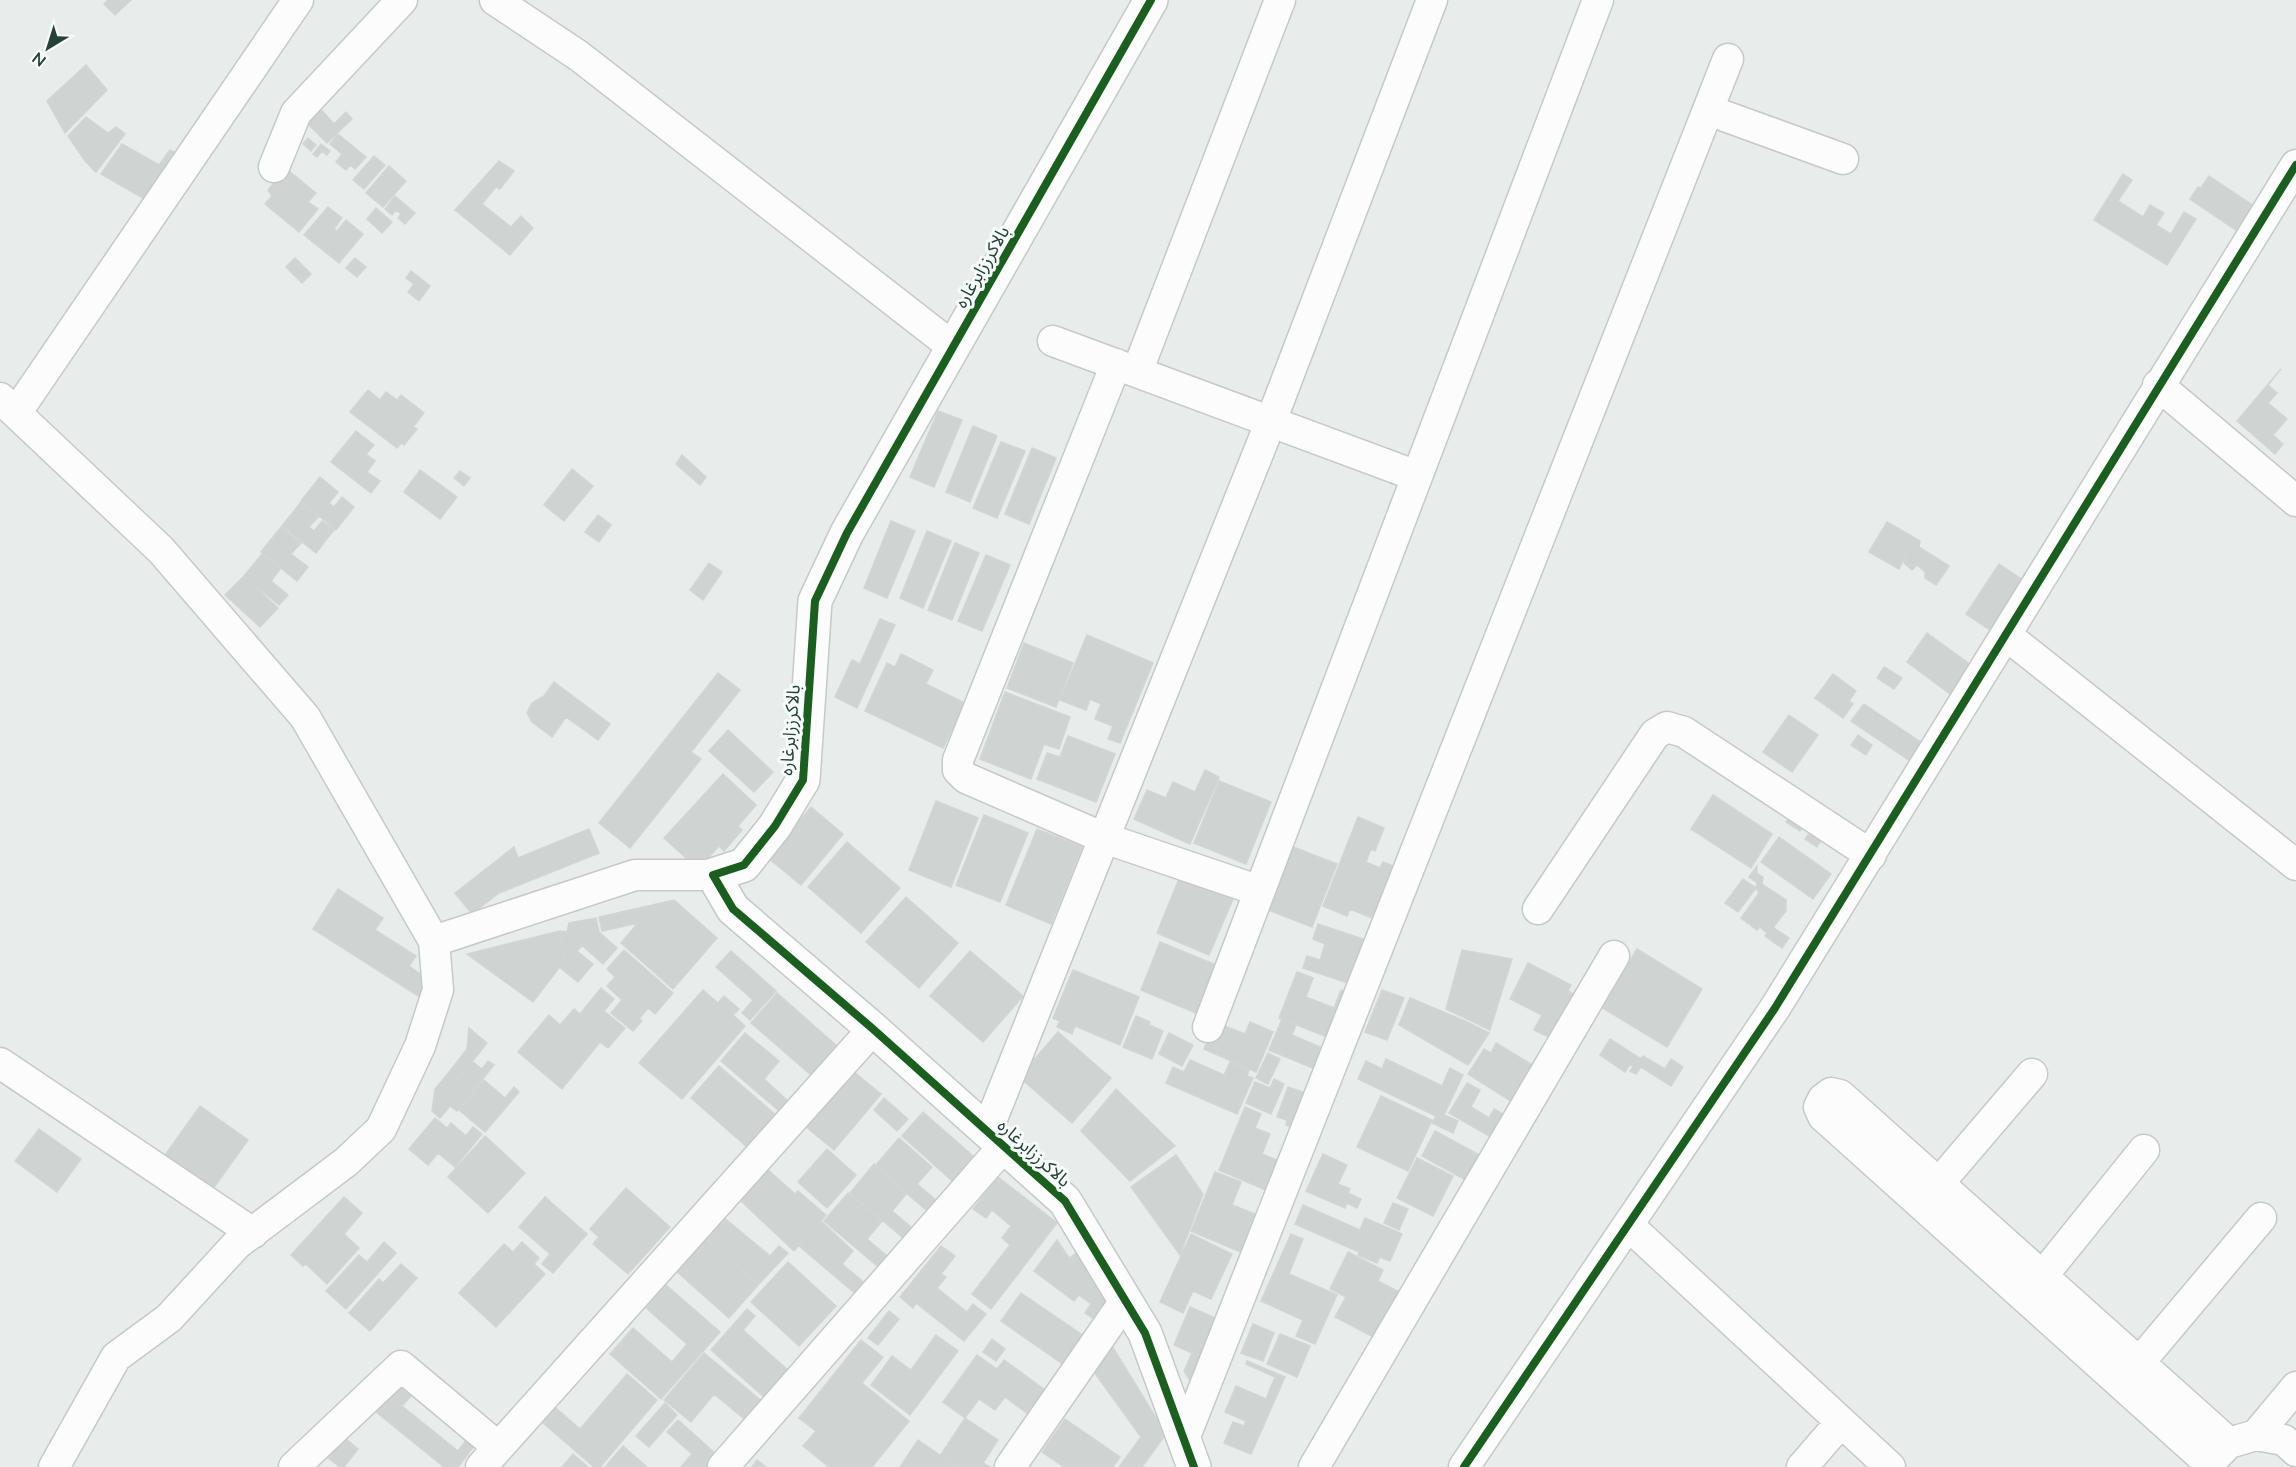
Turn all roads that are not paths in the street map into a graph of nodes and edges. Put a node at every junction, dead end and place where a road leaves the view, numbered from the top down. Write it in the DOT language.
graph roads {
  1 [pos="298,0"];
  2 [pos="402,0"];
  3 [pos="495,0"];
  4 [pos="1151,0"];
  5 [pos="1280,0"];
  6 [pos="1432,0"];
  7 [pos="1598,0"];
  8 [pos="1728,59"];
  9 [pos="1708,110"];
  10 [pos="1843,159"];
  11 [pos="2296,165"];
  12 [pos="274,167"];
  13 [pos="1053,341"];
  14 [pos="953,347"];
  15 [pos="1126,368"];
  16 [pos="2158,386"];
  17 [pos="8,406"];
  18 [pos="1271,421"];
  19 [pos="1417,476"];
  20 [pos="2290,485"];
  21 [pos="2006,635"];
  22 [pos="1104,837"];
  23 [pos="1871,855"];
  24 [pos="2296,865"];
  25 [pos="712,875"];
  26 [pos="1260,891"];
  27 [pos="1538,909"];
  28 [pos="434,941"];
  29 [pos="1614,956"];
  30 [pos="1208,1027"];
  31 [pos="873,1029"];
  32 [pos="0,1063"];
  33 [pos="2032,1074"];
  34 [pos="996,1138"];
  35 [pos="1880,1149"];
  36 [pos="2144,1150"];
  37 [pos="1930,1194"];
  38 [pos="2261,1218"];
  39 [pos="1628,1225"];
  40 [pos="253,1233"];
  41 [pos="2034,1287"];
  42 [pos="1125,1301"];
  43 [pos="2130,1374"];
  44 [pos="2296,1387"];
  45 [pos="1841,1422"];
  46 [pos="2296,1451"];
  47 [pos="2225,1452"];
  48 [pos="1189,1453"];
  49 [pos="490,1457"];
  50 [pos="54,1467"];
  51 [pos="294,1467"];
  52 [pos="723,1467"];
  53 [pos="1010,1467"];
  54 [pos="1314,1467"];
  55 [pos="1464,1467"];
  56 [pos="1802,1467"];
  57 [pos="1890,1467"];
  1 -- 17 [label="street"];
  2 -- 12 [label="street"];
  3 -- 14 [label="street"];
  4 -- 14 [label="street, بالاکرززابرغاره"];
  5 -- 15 [label="street"];
  6 -- 18 [label="street"];
  7 -- 19 [label="street"];
  8 -- 9 [label="street"];
  9 -- 10 [label="street"];
  9 -- 48 [label="street"];
  11 -- 16 [label="street"];
  13 -- 15 [label="street"];
  14 -- 25 [label="street, بالاکرززابرغاره"];
  15 -- 18 [label="street"];
  15 -- 22 [label="street"];
  16 -- 20 [label="street"];
  16 -- 21 [label="street"];
  17 -- 28 [label="street"];
  18 -- 19 [label="street"];
  18 -- 22 [label="street"];
  19 -- 26 [label="street"];
  21 -- 23 [label="street"];
  21 -- 24 [label="street"];
  22 -- 26 [label="street"];
  22 -- 34 [label="street"];
  23 -- 27 [label="street"];
  23 -- 39 [label="street"];
  25 -- 28 [label="street"];
  25 -- 31 [label="street, بالاکرززابرغاره"];
  26 -- 30 [label="street"];
  28 -- 40 [label="street"];
  29 -- 54 [label="street"];
  31 -- 34 [label="street, بالاکرززابرغاره"];
  31 -- 49 [label="street"];
  32 -- 40 [label="street"];
  33 -- 37 [label="street"];
  34 -- 42 [label="street, بالاکرززابرغاره"];
  34 -- 52 [label="street"];
  35 -- 37 [label="street"];
  36 -- 41 [label="street"];
  37 -- 41 [label="street"];
  38 -- 43 [label="street"];
  39 -- 45 [label="street"];
  39 -- 55 [label="street"];
  40 -- 50 [label="street"];
  41 -- 43 [label="street"];
  42 -- 48 [label="street, بالاکرززابرغاره"];
  42 -- 53 [label="street"];
  43 -- 47 [label="street"];
  44 -- 47 [label="street"];
  45 -- 56 [label="street"];
  45 -- 57 [label="street"];
  46 -- 47 [label="street"];
  49 -- 51 [label="street"];
}
